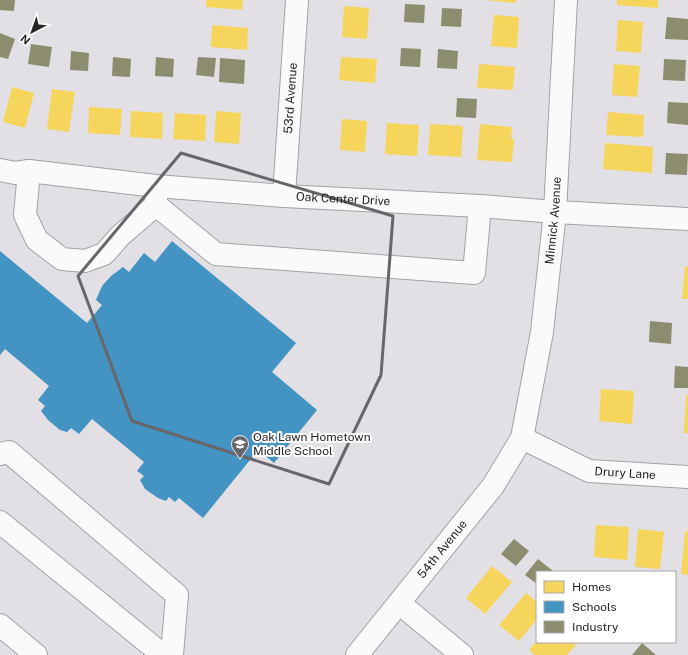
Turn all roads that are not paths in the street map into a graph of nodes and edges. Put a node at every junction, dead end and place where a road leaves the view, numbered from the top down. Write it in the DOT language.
graph roads {
  1 [pos="297,0"];
  2 [pos="566,0"];
  3 [pos="0,170"];
  4 [pos="29,171"];
  5 [pos="156,196"];
  6 [pos="284,196"];
  7 [pos="480,206"];
  8 [pos="555,212"];
  9 [pos="688,219"];
  10 [pos="522,438"];
  11 [pos="0,454"];
  12 [pos="688,477"];
  13 [pos="0,522"];
  14 [pos="399,603"];
  15 [pos="3,635"];
  16 [pos="36,655"];
  17 [pos="163,655"];
  18 [pos="172,655"];
  19 [pos="357,655"];
  20 [pos="462,655"];
  1 -- 6 [label="street, 53rd Avenue"];
  2 -- 8 [label="street, Minnick Avenue"];
  3 -- 4 [label="street, Oak Center Drive"];
  4 -- 5 [label="street, Oak Center Drive"];
  4 -- 5 [label="street"];
  5 -- 6 [label="street, Oak Center Drive"];
  5 -- 7 [label="street"];
  6 -- 7 [label="street, Oak Center Drive"];
  7 -- 8 [label="street, Oak Center Drive"];
  8 -- 9 [label="street, Oak Center Drive"];
  8 -- 10 [label="street, Minnick Avenue"];
  10 -- 12 [label="street, Drury Lane"];
  10 -- 14 [label="street, 54th Avenue"];
  11 -- 18 [label="street"];
  13 -- 17 [label="street"];
  14 -- 19 [label="street, 54th Avenue"];
  14 -- 20 [label="street"];
  15 -- 16 [label="street"];
}
